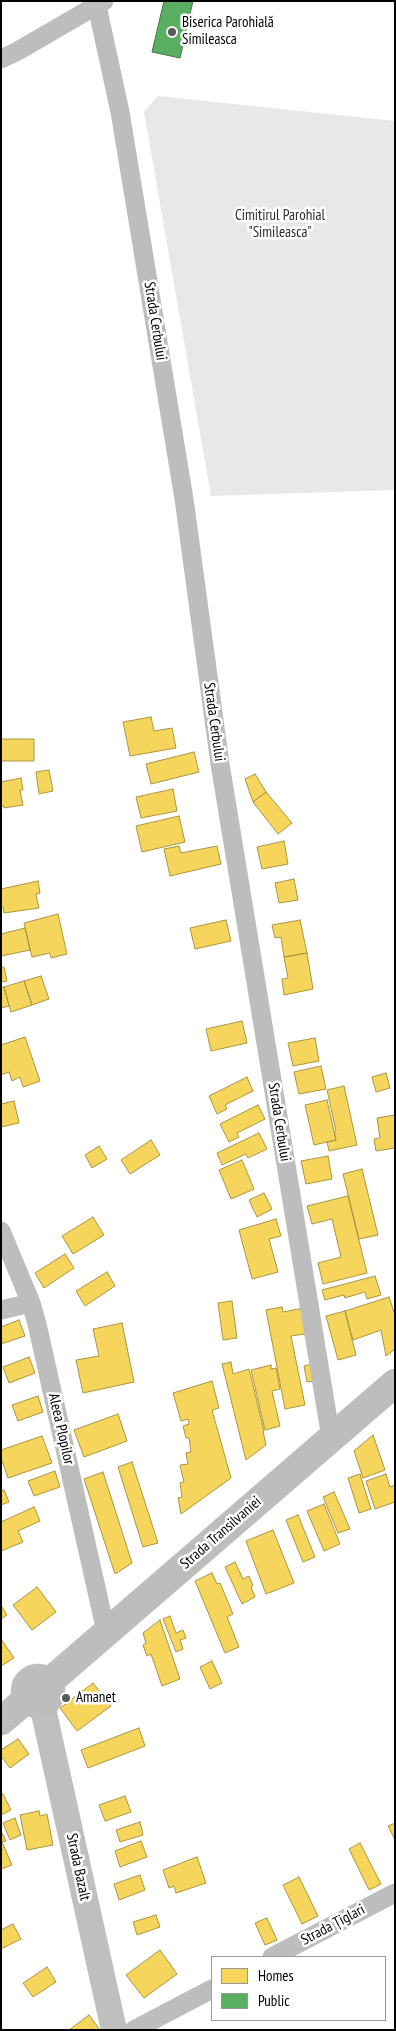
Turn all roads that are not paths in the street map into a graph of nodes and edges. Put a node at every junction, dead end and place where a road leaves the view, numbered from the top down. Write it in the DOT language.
graph roads {
  1 [pos="100,4"];
  2 [pos="1,59"];
  3 [pos="1,1231"];
  4 [pos="31,1303"];
  5 [pos="1,1310"];
  6 [pos="395,1383"];
  7 [pos="331,1438"];
  8 [pos="106,1632"];
  9 [pos="39,1695"];
  10 [pos="1,1721"];
  11 [pos="395,1893"];
  12 [pos="274,1956"];
  13 [pos="211,1990"];
  14 [pos="114,2030"];
  15 [pos="134,2030"];
  1 -- 2 [label="street"];
  1 -- 7 [label="street, Strada Cerbului"];
  3 -- 4 [label="street, Aleea Plopilor"];
  4 -- 5 [label="street"];
  4 -- 8 [label="street, Aleea Plopilor"];
  6 -- 7 [label="main road, Strada Transilvaniei"];
  7 -- 8 [label="main road, Strada Transilvaniei"];
  8 -- 9 [label="main road, Strada Transilvaniei"];
  9 -- 10 [label="main road, Strada Transilvaniei"];
  9 -- 14 [label="main road, Strada Bazalt"];
  11 -- 12 [label="street, Strada Țiglari"];
  13 -- 15 [label="street"];
}
